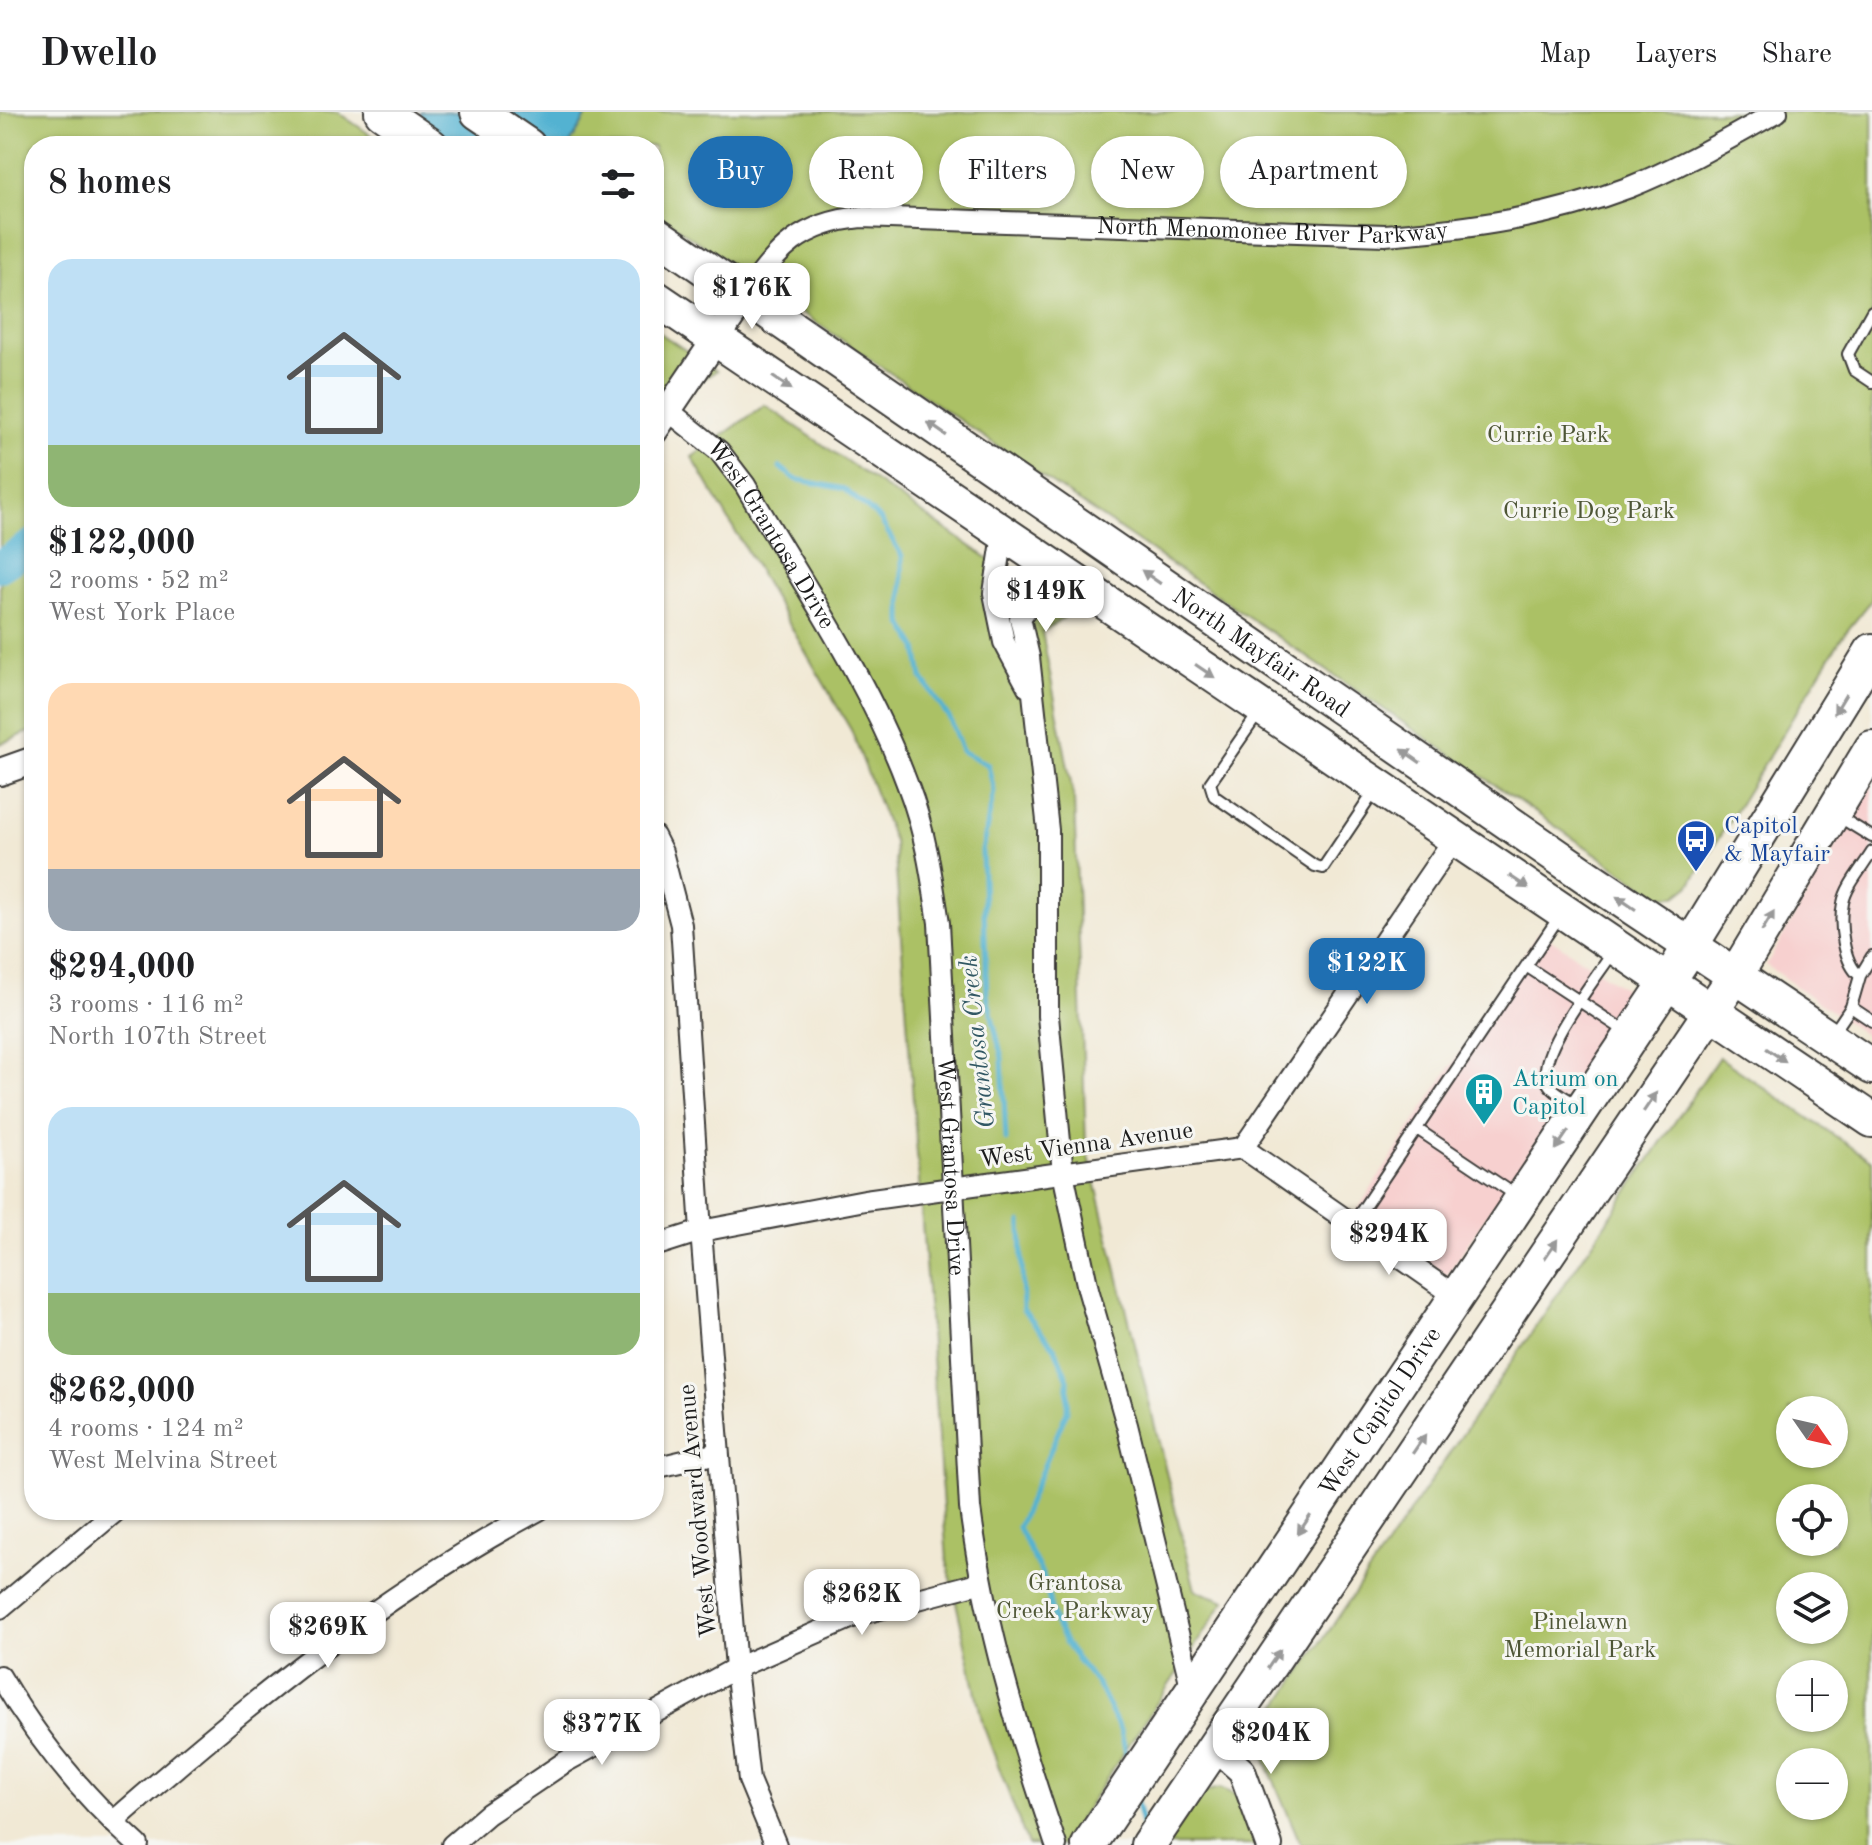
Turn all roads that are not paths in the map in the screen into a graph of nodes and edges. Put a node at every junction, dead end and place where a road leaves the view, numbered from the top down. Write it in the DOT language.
graph roads {
  1 [pos="478,112"];
  2 [pos="1777,112"];
  3 [pos="390,118"];
  4 [pos="416,136"];
  5 [pos="513,136"];
  6 [pos="664,240"];
  7 [pos="745,296"];
  8 [pos="664,304"];
  9 [pos="1872,311"];
  10 [pos="717,339"];
  11 [pos="1872,382"];
  12 [pos="664,418"];
  13 [pos="664,422"];
  14 [pos="1003,535"];
  15 [pos="1087,592"];
  16 [pos="1872,651"];
  17 [pos="1030,692"];
  18 [pos="1261,709"];
  19 [pos="1872,748"];
  20 [pos="24,764"];
  21 [pos="0,772"];
  22 [pos="1377,787"];
  23 [pos="1833,813"];
  24 [pos="1872,837"];
  25 [pos="1454,839"];
  26 [pos="1872,852"];
  27 [pos="664,860"];
  28 [pos="1563,912"];
  29 [pos="1616,947"];
  30 [pos="1690,947"];
  31 [pos="1872,956"];
  32 [pos="1526,966"];
  33 [pos="1735,976"];
  34 [pos="1860,976"];
  35 [pos="1667,982"];
  36 [pos="1580,1002"];
  37 [pos="1851,1007"];
  38 [pos="1711,1011"];
  39 [pos="1872,1021"];
  40 [pos="1631,1035"];
  41 [pos="1829,1039"];
  42 [pos="1872,1067"];
  43 [pos="1583,1108"];
  44 [pos="1872,1120"];
  45 [pos="1417,1129"];
  46 [pos="1243,1148"];
  47 [pos="1063,1173"];
  48 [pos="952,1188"];
  49 [pos="1522,1200"];
  50 [pos="1352,1225"];
  51 [pos="701,1231"];
  52 [pos="664,1243"];
  53 [pos="1457,1297"];
  54 [pos="718,1453"];
  55 [pos="664,1466"];
  56 [pos="105,1520"];
  57 [pos="522,1520"];
  58 [pos="979,1583"];
  59 [pos="0,1608"];
  60 [pos="1243,1616"];
  61 [pos="736,1668"];
  62 [pos="0,1676"];
  63 [pos="1192,1690"];
  64 [pos="1215,1747"];
  65 [pos="1150,1755"];
  66 [pos="113,1822"];
  67 [pos="1096,1834"];
  68 [pos="138,1845"];
  69 [pos="452,1845"];
  70 [pos="776,1845"];
  71 [pos="1056,1845"];
  72 [pos="1148,1845"];
  73 [pos="1269,1845"];
  1 -- 5 [label="main road"];
  2 -- 7 [label="street, North Menomonee River Parkway"];
  3 -- 4 [label="main road"];
  6 -- 7 [label="main road, North Mayfair Road"];
  7 -- 10 [label="street, North Menomonee River Parkway"];
  30 -- 7 [label="main road, North Mayfair Road, one-way"];
  8 -- 10 [label="main road, North Mayfair Road"];
  9 -- 11 [label="lane"];
  10 -- 12 [label="street, North Menomonee River Parkway"];
  10 -- 14 [label="main road, North Mayfair Road, one-way"];
  13 -- 48 [label="street, West Grantosa Drive"];
  14 -- 15 [label="main road, North Mayfair Road"];
  14 -- 17 [label="street"];
  15 -- 17 [label="street"];
  15 -- 18 [label="main road, North Mayfair Road, one-way"];
  16 -- 30 [label="main road, West Capitol Drive, one-way"];
  17 -- 47 [label="street"];
  18 -- 22 [label="main road, North Mayfair Road"];
  18 -- 22 [label="lane"];
  19 -- 23 [label="main road, West Capitol Drive"];
  20 -- 21 [label="street"];
  22 -- 25 [label="main road, North Mayfair Road"];
  23 -- 24 [label="lane"];
  33 -- 23 [label="main road, West Capitol Drive, one-way"];
  25 -- 28 [label="main road, North Mayfair Road, one-way"];
  25 -- 46 [label="street"];
  26 -- 34 [label="lane"];
  27 -- 51 [label="street, West Woodward Avenue"];
  28 -- 29 [label="main road, North Mayfair Road"];
  28 -- 32 [label="lane"];
  29 -- 35 [label="main road, North Mayfair Road"];
  29 -- 36 [label="lane"];
  30 -- 33 [label="main road, North Mayfair Road"];
  30 -- 35 [label="main road, West Capitol Drive"];
  31 -- 34 [label="lane"];
  32 -- 36 [label="lane"];
  32 -- 45 [label="lane"];
  33 -- 38 [label="main road, West Capitol Drive"];
  33 -- 41 [label="main road, North Mayfair Road"];
  34 -- 37 [label="lane"];
  35 -- 38 [label="main road, North Mayfair Road"];
  35 -- 40 [label="main road, West Capitol Drive"];
  36 -- 40 [label="lane"];
  36 -- 43 [label="lane"];
  37 -- 39 [label="lane"];
  37 -- 41 [label="lane"];
  38 -- 44 [label="main road, North Mayfair Road, one-way"];
  64 -- 38 [label="main road, West Capitol Drive, one-way"];
  40 -- 43 [label="main road, West Capitol Drive"];
  41 -- 42 [label="main road, North Mayfair Road"];
  43 -- 49 [label="main road, West Capitol Drive, one-way"];
  45 -- 49 [label="lane"];
  45 -- 50 [label="lane"];
  46 -- 47 [label="street, West Vienna Avenue"];
  46 -- 50 [label="street"];
  47 -- 48 [label="street, West Vienna Avenue"];
  47 -- 63 [label="street"];
  48 -- 51 [label="street, West Vienna Avenue"];
  48 -- 58 [label="street, West Grantosa Drive"];
  49 -- 53 [label="main road, West Capitol Drive"];
  50 -- 53 [label="street"];
  51 -- 52 [label="street, West Vienna Avenue"];
  51 -- 54 [label="street, West Woodward Avenue"];
  53 -- 60 [label="main road, West Capitol Drive, one-way"];
  54 -- 55 [label="street"];
  54 -- 61 [label="street, West Woodward Avenue"];
  56 -- 59 [label="street"];
  57 -- 66 [label="street"];
  58 -- 61 [label="street"];
  58 -- 71 [label="street, West Grantosa Drive"];
  60 -- 63 [label="main road, West Capitol Drive"];
  60 -- 64 [label="main road"];
  61 -- 69 [label="street"];
  61 -- 70 [label="street, West Woodward Avenue"];
  62 -- 66 [label="street"];
  63 -- 65 [label="main road, West Capitol Drive"];
  64 -- 65 [label="main road"];
  64 -- 72 [label="main road, West Capitol Drive"];
  64 -- 73 [label="street"];
  65 -- 67 [label="main road, West Capitol Drive"];
  66 -- 68 [label="street"];
}
